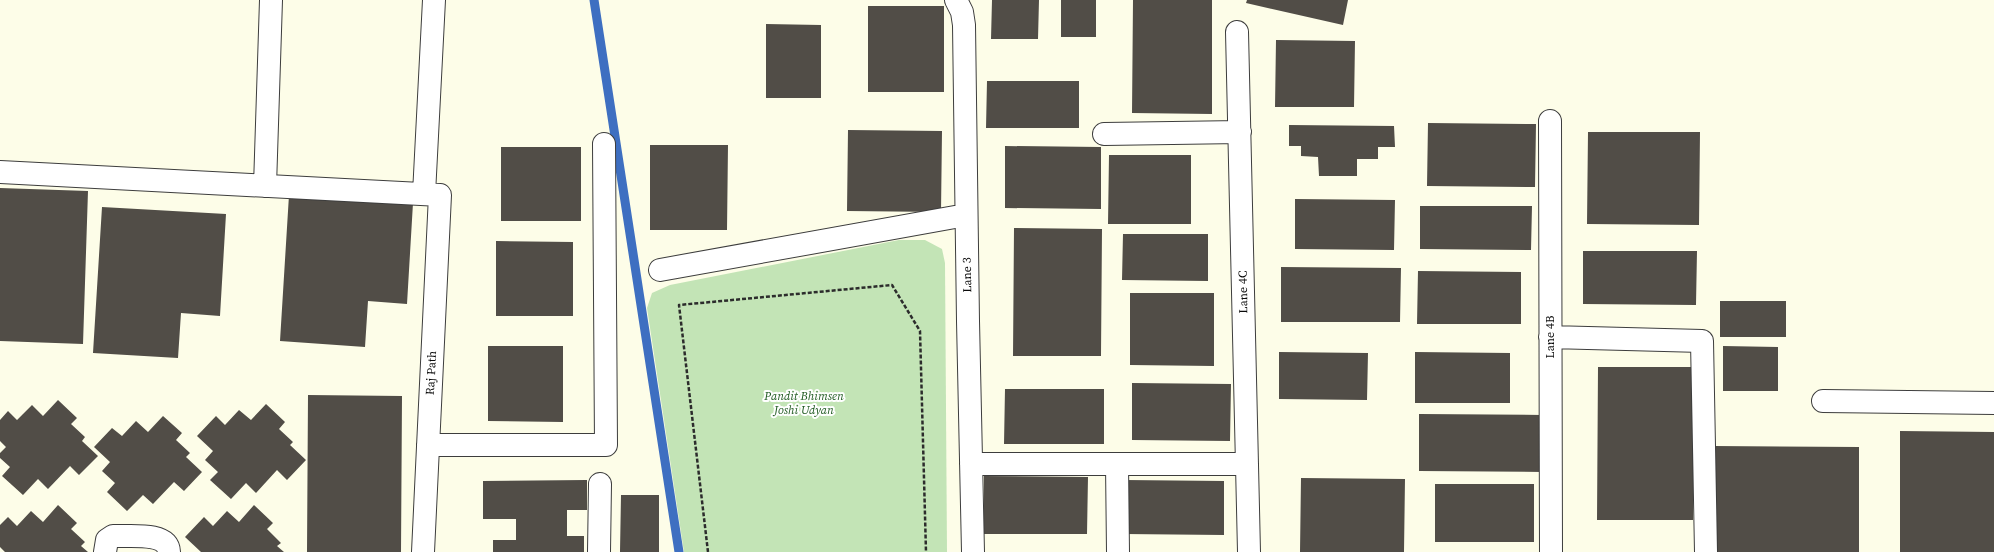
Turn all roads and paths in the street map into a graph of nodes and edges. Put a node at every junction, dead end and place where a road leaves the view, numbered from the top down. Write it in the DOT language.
graph roads {
  1 [pos="271,0"];
  2 [pos="434,0"];
  3 [pos="956,0"];
  4 [pos="1238,32"];
  5 [pos="1550,121"];
  6 [pos="1240,132"];
  7 [pos="1104,134"];
  8 [pos="604,144"];
  9 [pos="0,172"];
  10 [pos="265,186"];
  11 [pos="432,195"];
  12 [pos="966,215"];
  13 [pos="660,270"];
  14 [pos="1550,337"];
  15 [pos="1823,401"];
  16 [pos="1994,403"];
  17 [pos="428,445"];
  18 [pos="971,464"];
  19 [pos="1117,464"];
  20 [pos="1247,464"];
  21 [pos="600,484"];
  22 [pos="105,552"];
  23 [pos="169,552"];
  24 [pos="423,552"];
  25 [pos="599,552"];
  26 [pos="708,552"];
  27 [pos="926,552"];
  28 [pos="973,552"];
  29 [pos="1118,552"];
  30 [pos="1249,552"];
  31 [pos="1551,552"];
  32 [pos="1706,552"];
  1 -- 10 [label="street"];
  2 -- 11 [label="street, Raj Path"];
  3 -- 12 [label="street, Lane 3"];
  4 -- 6 [label="street, Lane 4C"];
  5 -- 14 [label="street, Lane 4B"];
  6 -- 7 [label="street"];
  6 -- 20 [label="street, Lane 4C"];
  8 -- 17 [label="street"];
  9 -- 10 [label="street"];
  10 -- 11 [label="street"];
  11 -- 17 [label="street, Raj Path"];
  12 -- 13 [label="street"];
  12 -- 18 [label="street, Lane 3"];
  14 -- 31 [label="street, Lane 4B"];
  14 -- 32 [label="street"];
  15 -- 16 [label="street"];
  17 -- 24 [label="street, Raj Path"];
  18 -- 19 [label="street"];
  18 -- 28 [label="street, Lane 3"];
  19 -- 20 [label="street"];
  19 -- 29 [label="street"];
  20 -- 30 [label="street, Lane 4C"];
  21 -- 25 [label="street"];
  22 -- 23 [label="street"];
  26 -- 27 [label="path"];
}
